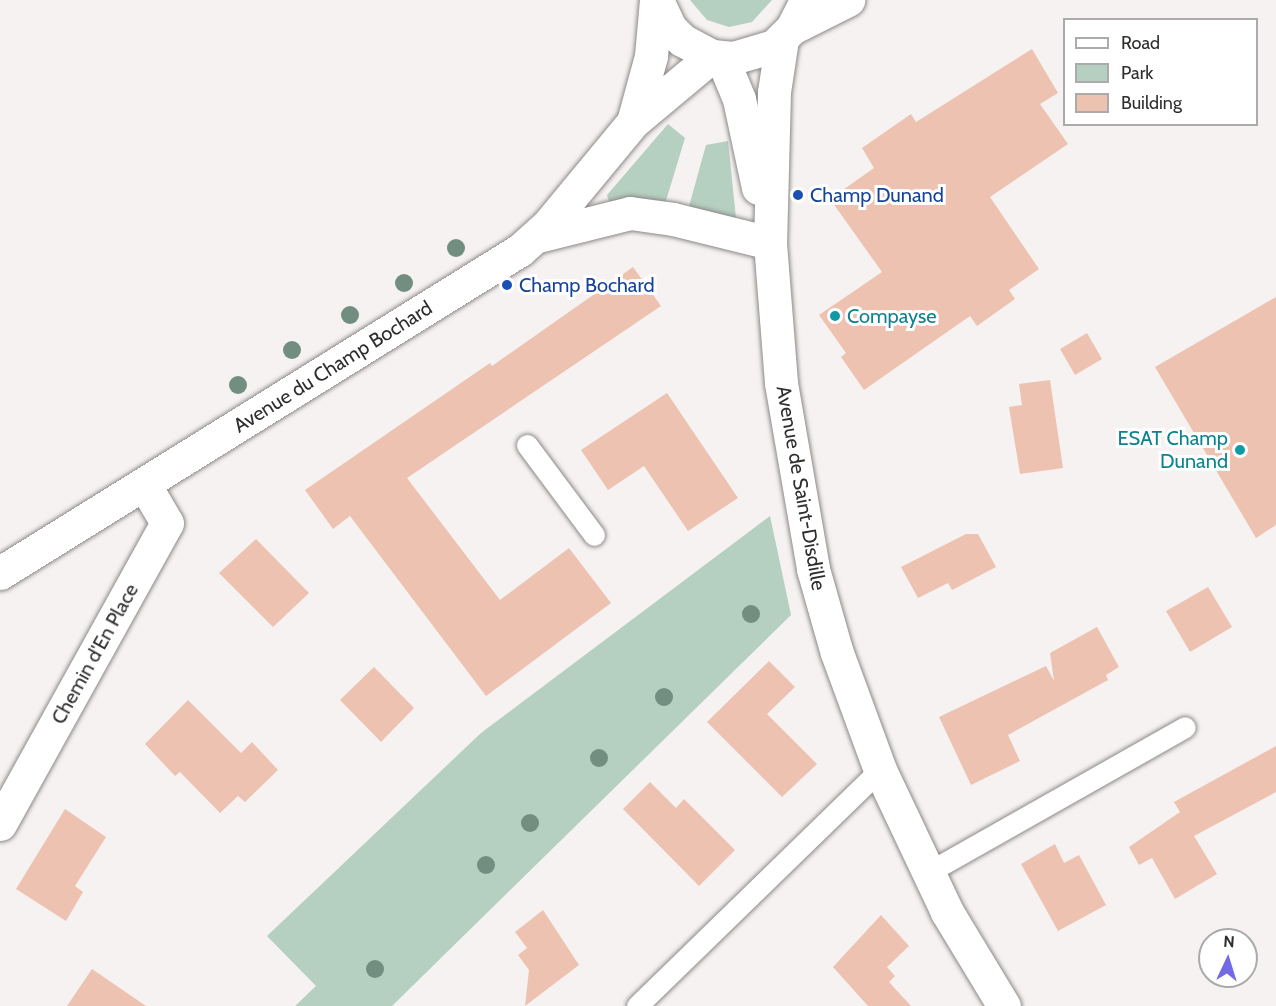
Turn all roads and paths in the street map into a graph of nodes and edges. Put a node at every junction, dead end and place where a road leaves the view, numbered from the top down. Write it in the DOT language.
graph roads {
  1 [pos="657,0"];
  2 [pos="848,0"];
  3 [pos="793,22"];
  4 [pos="717,57"];
  5 [pos="633,122"];
  6 [pos="535,237"];
  7 [pos="770,243"];
  8 [pos="527,445"];
  9 [pos="144,484"];
  10 [pos="594,536"];
  11 [pos="0,573"];
  12 [pos="1185,727"];
  13 [pos="880,770"];
  14 [pos="0,824"];
  15 [pos="927,873"];
  16 [pos="637,1006"];
  17 [pos="1004,1006"];
  1 -- 4 [label="street"];
  1 -- 5 [label="street, Avenue du Champ Bochard"];
  2 -- 3 [label="street"];
  3 -- 4 [label="street"];
  3 -- 7 [label="street, Avenue de Saint-Disdille"];
  4 -- 5 [label="street, Avenue du Champ Bochard"];
  4 -- 7 [label="street"];
  5 -- 6 [label="street, Avenue du Champ Bochard"];
  6 -- 7 [label="street"];
  6 -- 9 [label="street, Avenue du Champ Bochard"];
  7 -- 13 [label="street, Avenue de Saint-Disdille"];
  8 -- 10 [label="lane"];
  9 -- 11 [label="street, Avenue du Champ Bochard"];
  9 -- 14 [label="street, Chemin d'En Place"];
  12 -- 15 [label="lane"];
  13 -- 15 [label="street, Avenue de Saint-Disdille"];
  13 -- 16 [label="lane"];
  15 -- 17 [label="street, Avenue de Saint-Disdille"];
}
